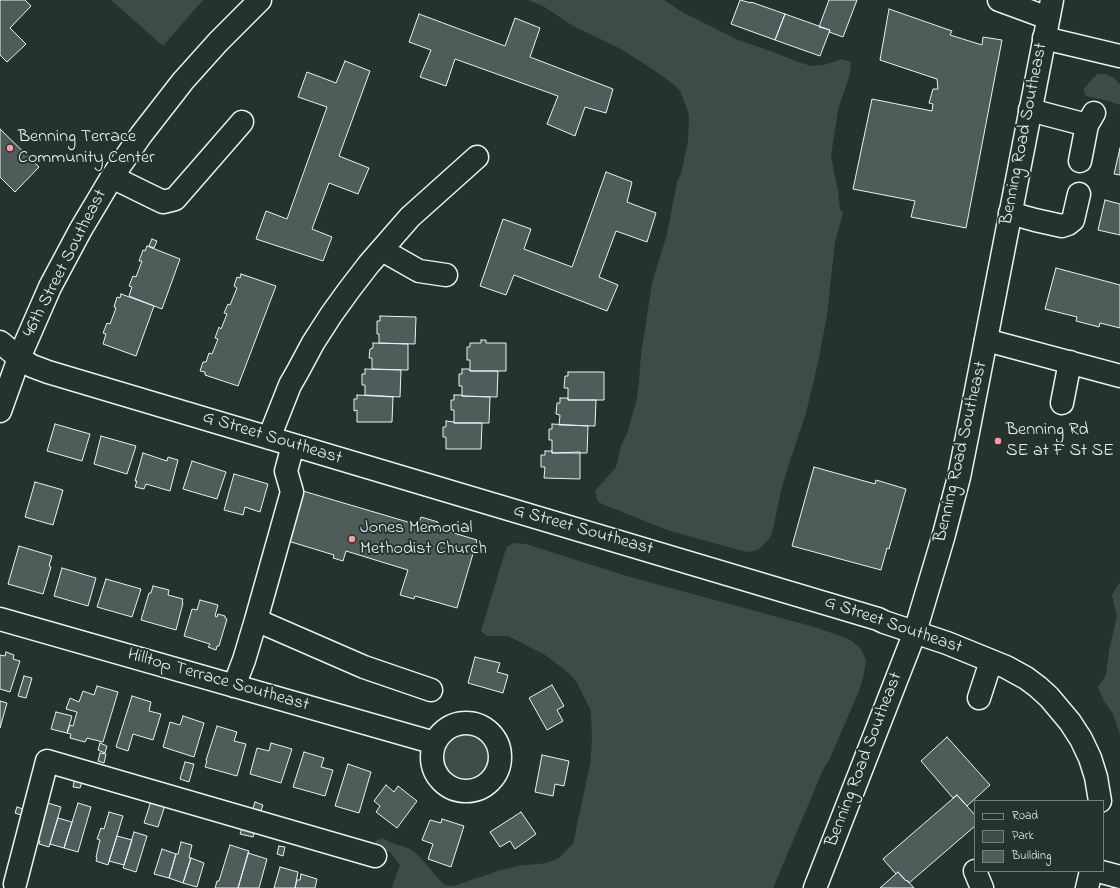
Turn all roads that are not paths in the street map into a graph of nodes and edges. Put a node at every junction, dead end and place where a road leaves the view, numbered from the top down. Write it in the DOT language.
graph roads {
  1 [pos="260,0"];
  2 [pos="999,0"];
  3 [pos="1048,19"];
  4 [pos="1120,56"];
  5 [pos="1030,110"];
  6 [pos="242,122"];
  7 [pos="477,157"];
  8 [pos="1080,162"];
  9 [pos="112,177"];
  10 [pos="1079,194"];
  11 [pos="1010,213"];
  12 [pos="382,250"];
  13 [pos="446,275"];
  14 [pos="986,340"];
  15 [pos="0,342"];
  16 [pos="19,358"];
  17 [pos="1070,362"];
  18 [pos="1120,376"];
  19 [pos="1062,403"];
  20 [pos="0,411"];
  21 [pos="270,438"];
  22 [pos="293,445"];
  23 [pos="0,619"];
  24 [pos="256,620"];
  25 [pos="915,632"];
  26 [pos="991,661"];
  27 [pos="234,686"];
  28 [pos="431,690"];
  29 [pos="979,698"];
  30 [pos="435,743"];
  31 [pos="1100,800"];
  32 [pos="375,856"];
  33 [pos="976,872"];
  34 [pos="1091,872"];
  35 [pos="1102,872"];
  36 [pos="1120,877"];
  37 [pos="14,884"];
  38 [pos="815,888"];
  39 [pos="982,888"];
  40 [pos="1087,888"];
  1 -- 9 [label="street, 46th Street Southeast"];
  2 -- 3 [label="street"];
  3 -- 4 [label="street"];
  3 -- 5 [label="street, Benning Road Southeast"];
  5 -- 8 [label="street"];
  5 -- 11 [label="street, Benning Road Southeast"];
  6 -- 9 [label="street"];
  7 -- 12 [label="street"];
  9 -- 16 [label="street, 46th Street Southeast"];
  10 -- 11 [label="street"];
  11 -- 14 [label="street, Benning Road Southeast"];
  12 -- 13 [label="street"];
  12 -- 21 [label="street"];
  14 -- 17 [label="street"];
  14 -- 25 [label="street, Benning Road Southeast"];
  15 -- 16 [label="street, G Street Southeast"];
  16 -- 20 [label="street, 46th Street Southeast"];
  16 -- 21 [label="street, G Street Southeast"];
  17 -- 18 [label="street"];
  17 -- 19 [label="street"];
  21 -- 22 [label="street, G Street Southeast"];
  22 -- 24 [label="street"];
  22 -- 25 [label="street, G Street Southeast"];
  23 -- 27 [label="street, Hilltop Terrace Southeast"];
  24 -- 27 [label="street"];
  24 -- 28 [label="street"];
  25 -- 26 [label="street, G Street Southeast"];
  25 -- 38 [label="street, Benning Road Southeast"];
  26 -- 29 [label="street"];
  26 -- 31 [label="street, G Street Southeast"];
  27 -- 30 [label="street, Hilltop Terrace Southeast"];
  32 -- 37 [label="street"];
  33 -- 39 [label="street"];
  34 -- 40 [label="street"];
  35 -- 36 [label="street"];
}
